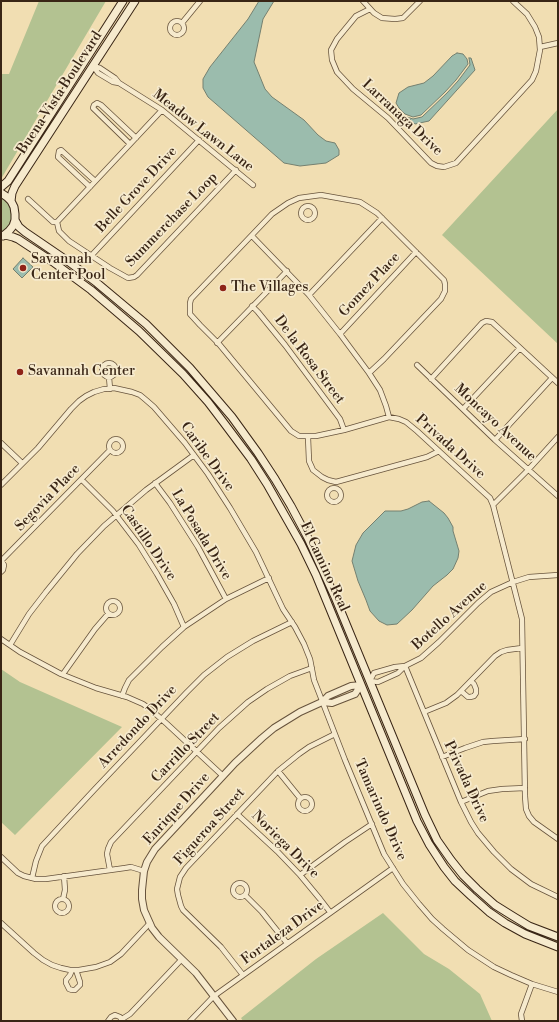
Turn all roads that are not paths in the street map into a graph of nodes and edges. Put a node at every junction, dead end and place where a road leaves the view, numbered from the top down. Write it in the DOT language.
graph roads {
  1 [pos="123,1"];
  2 [pos="135,1"];
  3 [pos="200,1"];
  4 [pos="363,1"];
  5 [pos="420,1"];
  6 [pos="514,1"];
  7 [pos="370,9"];
  8 [pos="182,23"];
  9 [pos="558,43"];
  10 [pos="540,47"];
  11 [pos="85,61"];
  12 [pos="93,66"];
  13 [pos="162,110"];
  14 [pos="136,138"];
  15 [pos="199,140"];
  16 [pos="130,144"];
  17 [pos="236,170"];
  18 [pos="95,181"];
  19 [pos="252,185"];
  20 [pos="1,187"];
  21 [pos="90,187"];
  22 [pos="1,193"];
  23 [pos="307,197"];
  24 [pos="28,199"];
  25 [pos="11,201"];
  26 [pos="308,206"];
  27 [pos="382,218"];
  28 [pos="15,220"];
  29 [pos="57,222"];
  30 [pos="3,236"];
  31 [pos="252,236"];
  32 [pos="416,252"];
  33 [pos="90,256"];
  34 [pos="65,259"];
  35 [pos="60,267"];
  36 [pos="287,271"];
  37 [pos="309,295"];
  38 [pos="252,306"];
  39 [pos="340,334"];
  40 [pos="218,342"];
  41 [pos="520,348"];
  42 [pos="417,365"];
  43 [pos="369,373"];
  44 [pos="109,377"];
  45 [pos="552,378"];
  46 [pos="431,379"];
  47 [pos="558,383"];
  48 [pos="110,389"];
  49 [pos="463,409"];
  50 [pos="389,417"];
  51 [pos="344,430"];
  52 [pos="308,437"];
  53 [pos="558,437"];
  54 [pos="495,440"];
  55 [pos="1,443"];
  56 [pos="110,450"];
  57 [pos="439,450"];
  58 [pos="194,455"];
  59 [pos="22,463"];
  60 [pos="528,470"];
  61 [pos="82,480"];
  62 [pos="336,482"];
  63 [pos="155,483"];
  64 [pos="1,485"];
  65 [pos="335,488"];
  66 [pos="558,496"];
  67 [pos="493,505"];
  68 [pos="117,515"];
  69 [pos="1,560"];
  70 [pos="1,572"];
  71 [pos="558,575"];
  72 [pos="269,578"];
  73 [pos="513,582"];
  74 [pos="226,599"];
  75 [pos="108,614"];
  76 [pos="292,622"];
  77 [pos="184,627"];
  78 [pos="1,639"];
  79 [pos="10,645"];
  80 [pos="522,648"];
  81 [pos="405,666"];
  82 [pos="312,668"];
  83 [pos="63,674"];
  84 [pos="370,681"];
  85 [pos="471,681"];
  86 [pos="361,685"];
  87 [pos="461,691"];
  88 [pos="122,696"];
  89 [pos="322,702"];
  90 [pos="424,712"];
  91 [pos="161,719"];
  92 [pos="335,734"];
  93 [pos="525,739"];
  94 [pos="197,752"];
  95 [pos="442,757"];
  96 [pos="278,771"];
  97 [pos="223,776"];
  98 [pos="525,788"];
  99 [pos="300,798"];
  100 [pos="461,802"];
  101 [pos="237,814"];
  102 [pos="372,824"];
  103 [pos="558,839"];
  104 [pos="1,857"];
  105 [pos="393,868"];
  106 [pos="110,870"];
  107 [pos="144,871"];
  108 [pos="300,875"];
  109 [pos="64,876"];
  110 [pos="32,878"];
  111 [pos="245,895"];
  112 [pos="558,897"];
  113 [pos="63,899"];
  114 [pos="330,912"];
  115 [pos="1,923"];
  116 [pos="150,923"];
  117 [pos="558,937"];
  118 [pos="287,944"];
  119 [pos="558,947"];
  120 [pos="182,959"];
  121 [pos="243,975"];
  122 [pos="532,984"];
  123 [pos="558,992"];
  124 [pos="214,996"];
  125 [pos="122,1020"];
  126 [pos="108,1021"];
  127 [pos="190,1021"];
  128 [pos="233,1021"];
  129 [pos="522,1021"];
  1 -- 11 [label="main road, Buena Vista Boulevard"];
  2 -- 12 [label="main road, Buena Vista Boulevard"];
  3 -- 8 [label="street"];
  4 -- 7 [label="street"];
  5 -- 7 [label="street"];
  6 -- 10 [label="street, Larranaga Drive"];
  7 -- 10 [label="street, Larranaga Drive"];
  9 -- 10 [label="street"];
  11 -- 12 [label="main road"];
  11 -- 20 [label="main road, Buena Vista Boulevard"];
  12 -- 13 [label="street, Meadow Lawn Lane"];
  12 -- 25 [label="main road, Buena Vista Boulevard"];
  13 -- 14 [label="street"];
  13 -- 15 [label="street, Meadow Lawn Lane"];
  14 -- 16 [label="street"];
  14 -- 16 [label="street"];
  15 -- 17 [label="street, Meadow Lawn Lane"];
  15 -- 33 [label="street, Belle Grove Drive"];
  16 -- 18 [label="street"];
  17 -- 19 [label="street, Meadow Lawn Lane"];
  17 -- 33 [label="street, Summerchase Loop"];
  18 -- 21 [label="street"];
  18 -- 21 [label="street"];
  21 -- 29 [label="street"];
  22 -- 25 [label="main road"];
  23 -- 26 [label="street"];
  23 -- 27 [label="street"];
  23 -- 31 [label="street"];
  24 -- 29 [label="street"];
  25 -- 28 [label="main road"];
  27 -- 32 [label="street"];
  27 -- 37 [label="street"];
  28 -- 30 [label="main road"];
  28 -- 34 [label="main road, El Camino Real"];
  29 -- 33 [label="street, Summerchase Loop"];
  30 -- 35 [label="main road, El Camino Real"];
  31 -- 36 [label="street"];
  31 -- 40 [label="street"];
  32 -- 39 [label="street, Gomez Place"];
  32 -- 43 [label="street"];
  34 -- 35 [label="main road"];
  34 -- 84 [label="main road, El Camino Real"];
  35 -- 86 [label="main road, El Camino Real"];
  36 -- 37 [label="street"];
  36 -- 38 [label="street"];
  37 -- 39 [label="street"];
  38 -- 40 [label="street"];
  38 -- 51 [label="street, De la Rosa Street"];
  39 -- 43 [label="street"];
  40 -- 52 [label="street"];
  41 -- 45 [label="street"];
  41 -- 46 [label="street"];
  41 -- 49 [label="street"];
  42 -- 46 [label="street, Moncayo Avenue"];
  43 -- 50 [label="street"];
  44 -- 48 [label="street"];
  45 -- 47 [label="street"];
  45 -- 54 [label="street"];
  46 -- 49 [label="street, Moncayo Avenue"];
  48 -- 58 [label="street, Caribe Drive"];
  48 -- 59 [label="street, Caribe Drive"];
  49 -- 54 [label="street, Moncayo Avenue"];
  50 -- 51 [label="street"];
  50 -- 57 [label="street, Privada Drive"];
  51 -- 52 [label="street"];
  52 -- 62 [label="street"];
  53 -- 60 [label="street"];
  54 -- 60 [label="street, Moncayo Avenue"];
  55 -- 59 [label="street"];
  56 -- 61 [label="street, Segovia Place"];
  57 -- 62 [label="street"];
  57 -- 67 [label="street, Privada Drive"];
  58 -- 63 [label="street"];
  58 -- 72 [label="street, Caribe Drive"];
  59 -- 64 [label="street, Caribe Drive"];
  60 -- 66 [label="street, Moncayo Avenue"];
  60 -- 67 [label="street"];
  61 -- 68 [label="street, Castillo Drive"];
  61 -- 69 [label="street, Segovia Place"];
  62 -- 65 [label="street"];
  63 -- 68 [label="street"];
  63 -- 74 [label="street, La Posada Drive"];
  67 -- 73 [label="street, Privada Drive"];
  68 -- 77 [label="street, Castillo Drive"];
  68 -- 79 [label="street"];
  69 -- 70 [label="street, Segovia Place"];
  71 -- 73 [label="street, Botello Avenue"];
  72 -- 74 [label="street"];
  72 -- 76 [label="street, Caribe Drive"];
  73 -- 80 [label="street, Privada Drive"];
  73 -- 81 [label="street, Botello Avenue"];
  74 -- 77 [label="street"];
  75 -- 83 [label="street"];
  76 -- 82 [label="street, Caribe Drive"];
  76 -- 91 [label="street, Arredondo Drive"];
  77 -- 88 [label="street"];
  78 -- 79 [label="street"];
  79 -- 83 [label="street"];
  80 -- 85 [label="street"];
  80 -- 93 [label="street, Privada Drive"];
  81 -- 84 [label="street, Botello Avenue"];
  81 -- 84 [label="street, Botello Avenue"];
  81 -- 90 [label="street, Privada Drive"];
  82 -- 89 [label="street, Caribe Drive"];
  82 -- 94 [label="street, Carrillo Street"];
  83 -- 88 [label="street"];
  84 -- 86 [label="main road"];
  84 -- 117 [label="main road, El Camino Real"];
  85 -- 87 [label="street"];
  85 -- 87 [label="street"];
  86 -- 89 [label="street, Enrique Drive"];
  86 -- 119 [label="main road, El Camino Real"];
  87 -- 90 [label="street"];
  88 -- 91 [label="street"];
  89 -- 92 [label="street, Tamarindo Drive"];
  89 -- 97 [label="street, Enrique Drive"];
  90 -- 95 [label="street, Privada Drive"];
  91 -- 94 [label="street"];
  91 -- 110 [label="street, Arredondo Drive"];
  92 -- 96 [label="street, Figueroa Street"];
  92 -- 102 [label="street, Tamarindo Drive"];
  93 -- 95 [label="street"];
  93 -- 98 [label="street, Privada Drive"];
  94 -- 97 [label="street"];
  94 -- 106 [label="street, Carrillo Street"];
  95 -- 100 [label="street, Privada Drive"];
  96 -- 99 [label="street"];
  96 -- 101 [label="street, Figueroa Street"];
  97 -- 107 [label="street, Enrique Drive"];
  98 -- 100 [label="street"];
  98 -- 103 [label="street, Privada Drive"];
  100 -- 112 [label="street, Privada Drive"];
  101 -- 108 [label="street, Noriega Drive"];
  101 -- 121 [label="street, Figueroa Street"];
  102 -- 105 [label="street, Tamarindo Drive"];
  102 -- 108 [label="street"];
  104 -- 110 [label="street"];
  105 -- 114 [label="street, Fortaleza Drive"];
  105 -- 122 [label="street, Tamarindo Drive"];
  106 -- 107 [label="street"];
  106 -- 109 [label="street"];
  107 -- 116 [label="street, Enrique Drive"];
  108 -- 114 [label="street, Noriega Drive"];
  109 -- 110 [label="street"];
  109 -- 113 [label="street"];
  111 -- 118 [label="street"];
  114 -- 118 [label="street, Fortaleza Drive"];
  115 -- 116 [label="street"];
  116 -- 120 [label="street, Enrique Drive"];
  118 -- 121 [label="street, Fortaleza Drive"];
  120 -- 124 [label="street, Enrique Drive"];
  120 -- 125 [label="street"];
  121 -- 124 [label="street, Fortaleza Drive"];
  122 -- 123 [label="street, Tamarindo Drive"];
  122 -- 129 [label="street"];
  124 -- 127 [label="street, Fortaleza Drive"];
  124 -- 128 [label="street, Enrique Drive"];
  125 -- 126 [label="street"];
}
